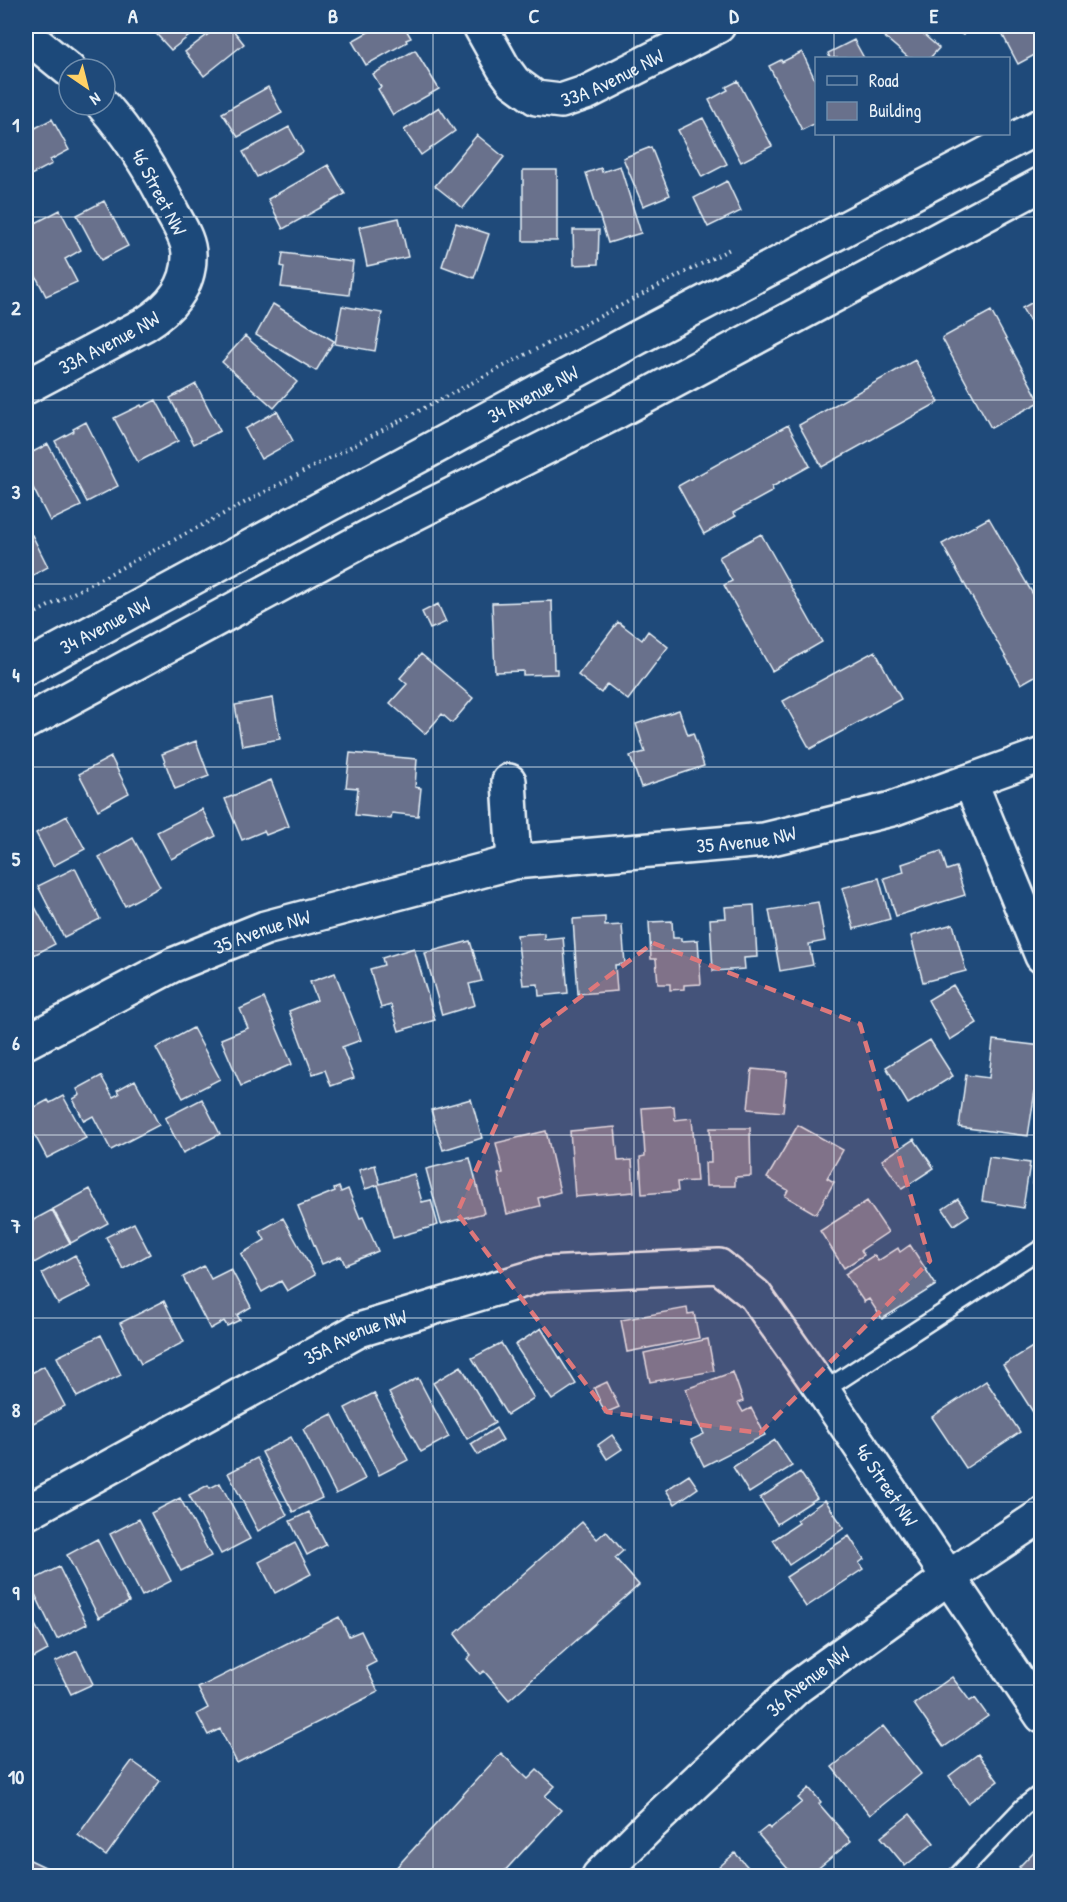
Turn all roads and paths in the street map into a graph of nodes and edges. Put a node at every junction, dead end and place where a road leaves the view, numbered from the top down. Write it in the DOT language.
graph roads {
  1 [pos="480,26"];
  2 [pos="718,26"];
  3 [pos="26,34"];
  4 [pos="57,60"];
  5 [pos="113,117"];
  6 [pos="1041,124"];
  7 [pos="1041,184"];
  8 [pos="740,244"];
  9 [pos="182,287"];
  10 [pos="26,387"];
  11 [pos="26,618"];
  12 [pos="26,668"];
  13 [pos="26,722"];
  14 [pos="1041,755"];
  15 [pos="509,781"];
  16 [pos="969,782"];
  17 [pos="514,862"];
  18 [pos="1041,956"];
  19 [pos="26,1042"];
  20 [pos="1041,1248"];
  21 [pos="719,1266"];
  22 [pos="823,1391"];
  23 [pos="26,1513"];
  24 [pos="1041,1515"];
  25 [pos="949,1577"];
  26 [pos="1041,1716"];
  27 [pos="1041,1792"];
  28 [pos="599,1876"];
  29 [pos="957,1876"];
  1 -- 2 [label="street, 33A Avenue NW"];
  3 -- 4 [label="street"];
  5 -- 9 [label="street, 46 Street NW"];
  6 -- 12 [label="street, 34 Avenue NW"];
  7 -- 13 [label="street"];
  8 -- 11 [label="path"];
  9 -- 10 [label="street, 33A Avenue NW"];
  14 -- 16 [label="street, 35 Avenue NW"];
  15 -- 17 [label="street"];
  16 -- 17 [label="street, 35 Avenue NW"];
  16 -- 18 [label="street"];
  17 -- 19 [label="street, 35 Avenue NW"];
  20 -- 22 [label="lane"];
  21 -- 22 [label="street, 46 Street NW"];
  21 -- 23 [label="street, 35A Avenue NW"];
  22 -- 25 [label="street, 46 Street NW"];
  24 -- 25 [label="street, 36 Avenue NW"];
  25 -- 26 [label="street, 46 Street NW"];
  25 -- 28 [label="street, 36 Avenue NW"];
  27 -- 29 [label="lane"];
}
